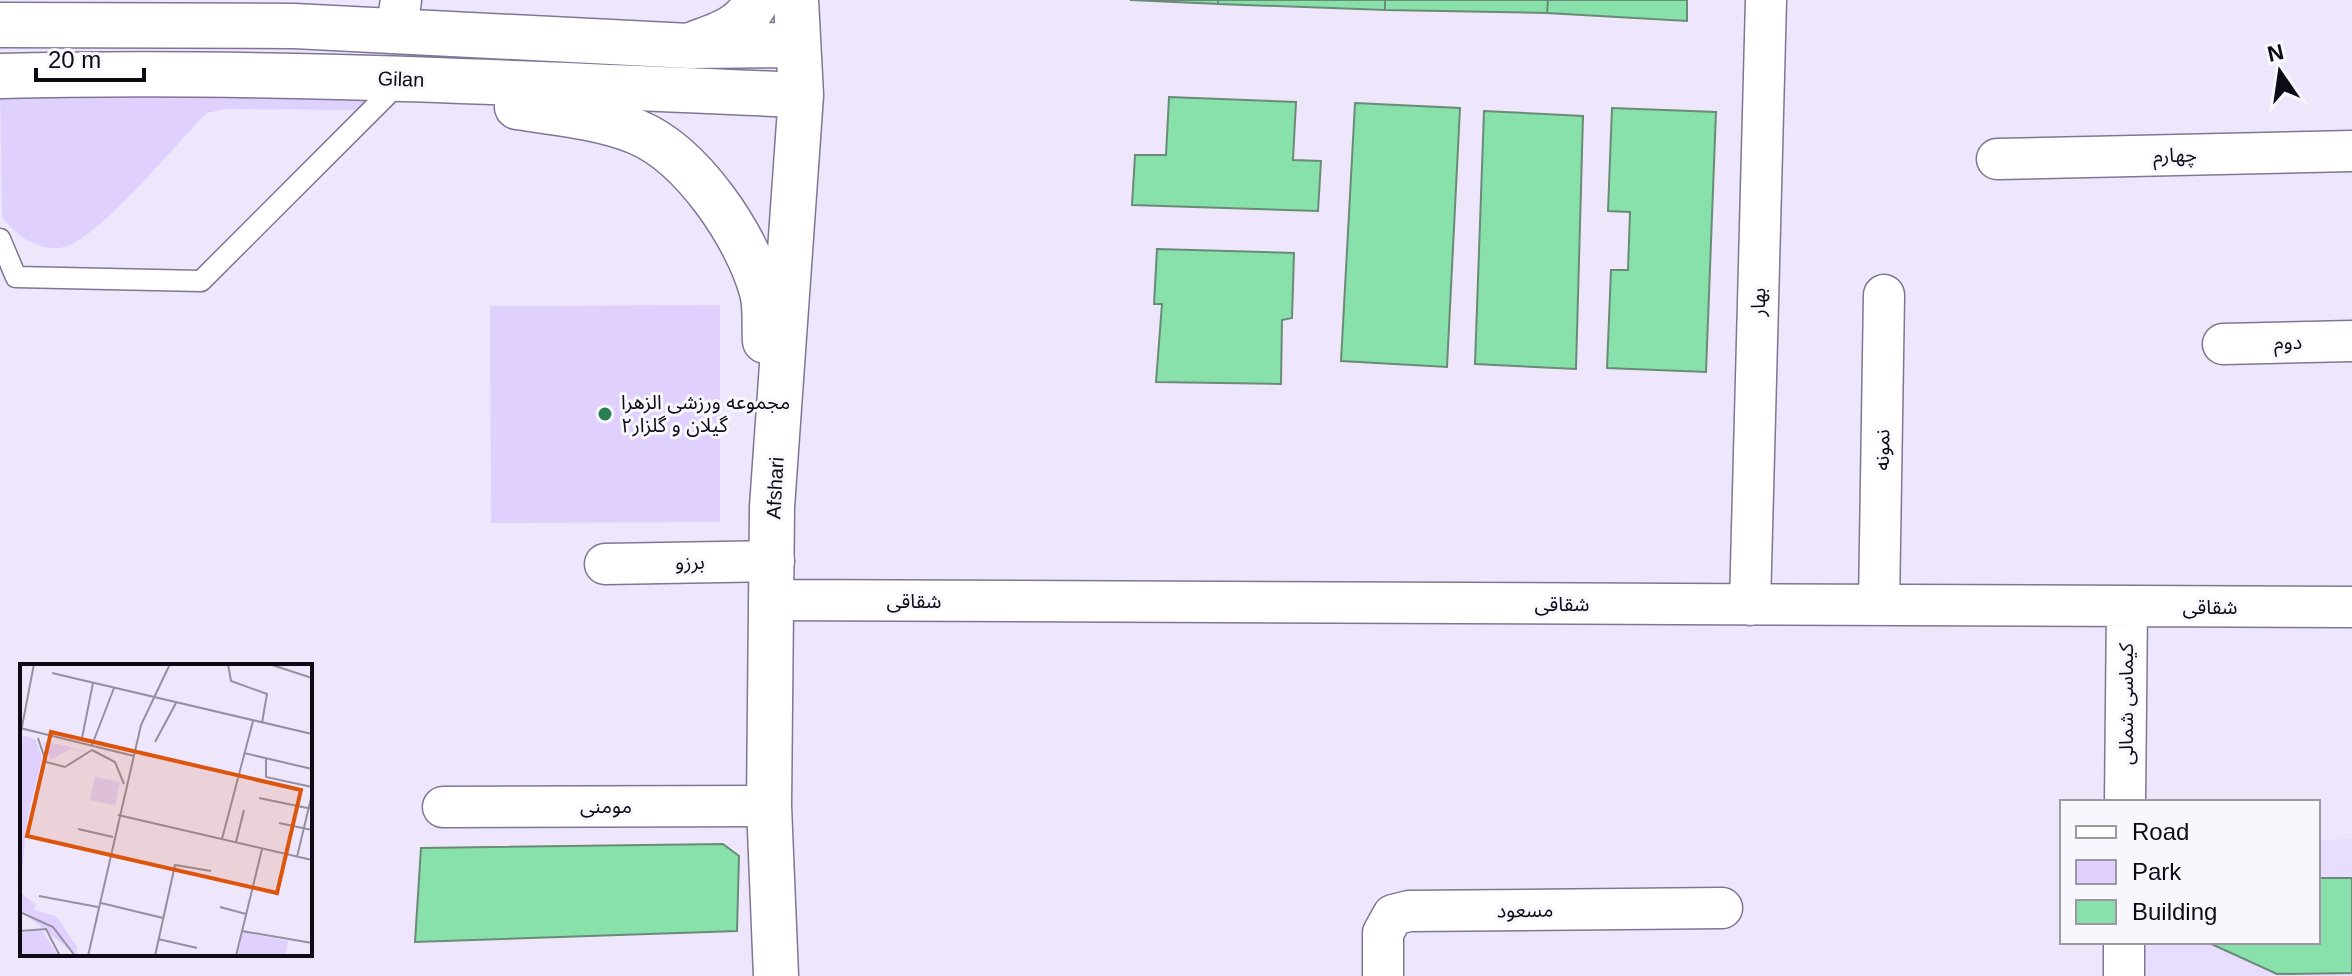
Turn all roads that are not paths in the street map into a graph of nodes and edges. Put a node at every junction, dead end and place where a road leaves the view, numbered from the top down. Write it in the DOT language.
graph roads {
  1 [pos="757,0"];
  2 [pos="796,0"];
  3 [pos="1766,0"];
  4 [pos="398,17"];
  5 [pos="0,25"];
  6 [pos="797,45"];
  7 [pos="689,46"];
  8 [pos="0,76"];
  9 [pos="403,79"];
  10 [pos="801,95"];
  11 [pos="2352,151"];
  12 [pos="1997,159"];
  13 [pos="0,239"];
  14 [pos="1884,295"];
  15 [pos="2352,341"];
  16 [pos="2223,344"];
  17 [pos="772,507"];
  18 [pos="605,564"];
  19 [pos="773,580"];
  20 [pos="1750,605"];
  21 [pos="1879,605"];
  22 [pos="2127,606"];
  23 [pos="2352,607"];
  24 [pos="2125,800"];
  25 [pos="769,806"];
  26 [pos="443,807"];
  27 [pos="1722,908"];
  28 [pos="2124,944"];
  29 [pos="776,976"];
  30 [pos="1383,976"];
  31 [pos="2124,976"];
  1 -- 7 [label="main road"];
  2 -- 6 [label="main road, Afshari"];
  3 -- 20 [label="street, بهار"];
  4 -- 5 [label="main road"];
  4 -- 7 [label="main road"];
  6 -- 7 [label="main road"];
  6 -- 10 [label="main road, Afshari"];
  8 -- 9 [label="main road, Gilan"];
  9 -- 10 [label="main road, Gilan"];
  9 -- 13 [label="lane"];
  9 -- 17 [label="main road"];
  10 -- 17 [label="main road, Afshari"];
  11 -- 12 [label="street, چهارم"];
  14 -- 21 [label="street, نمونه"];
  15 -- 16 [label="street, دوم"];
  17 -- 19 [label="main road, Afshari"];
  18 -- 19 [label="street, برزو"];
  19 -- 20 [label="street, شقاقی"];
  19 -- 25 [label="main road, Afshari"];
  20 -- 21 [label="street, شقاقی"];
  21 -- 22 [label="street, شقاقی"];
  22 -- 23 [label="street, شقاقی"];
  22 -- 24 [label="street, کیماسی شمالی"];
  25 -- 26 [label="street, مومنی"];
  25 -- 29 [label="main road, Afshari"];
  27 -- 30 [label="street, مسعود"];
  28 -- 31 [label="street"];
}
